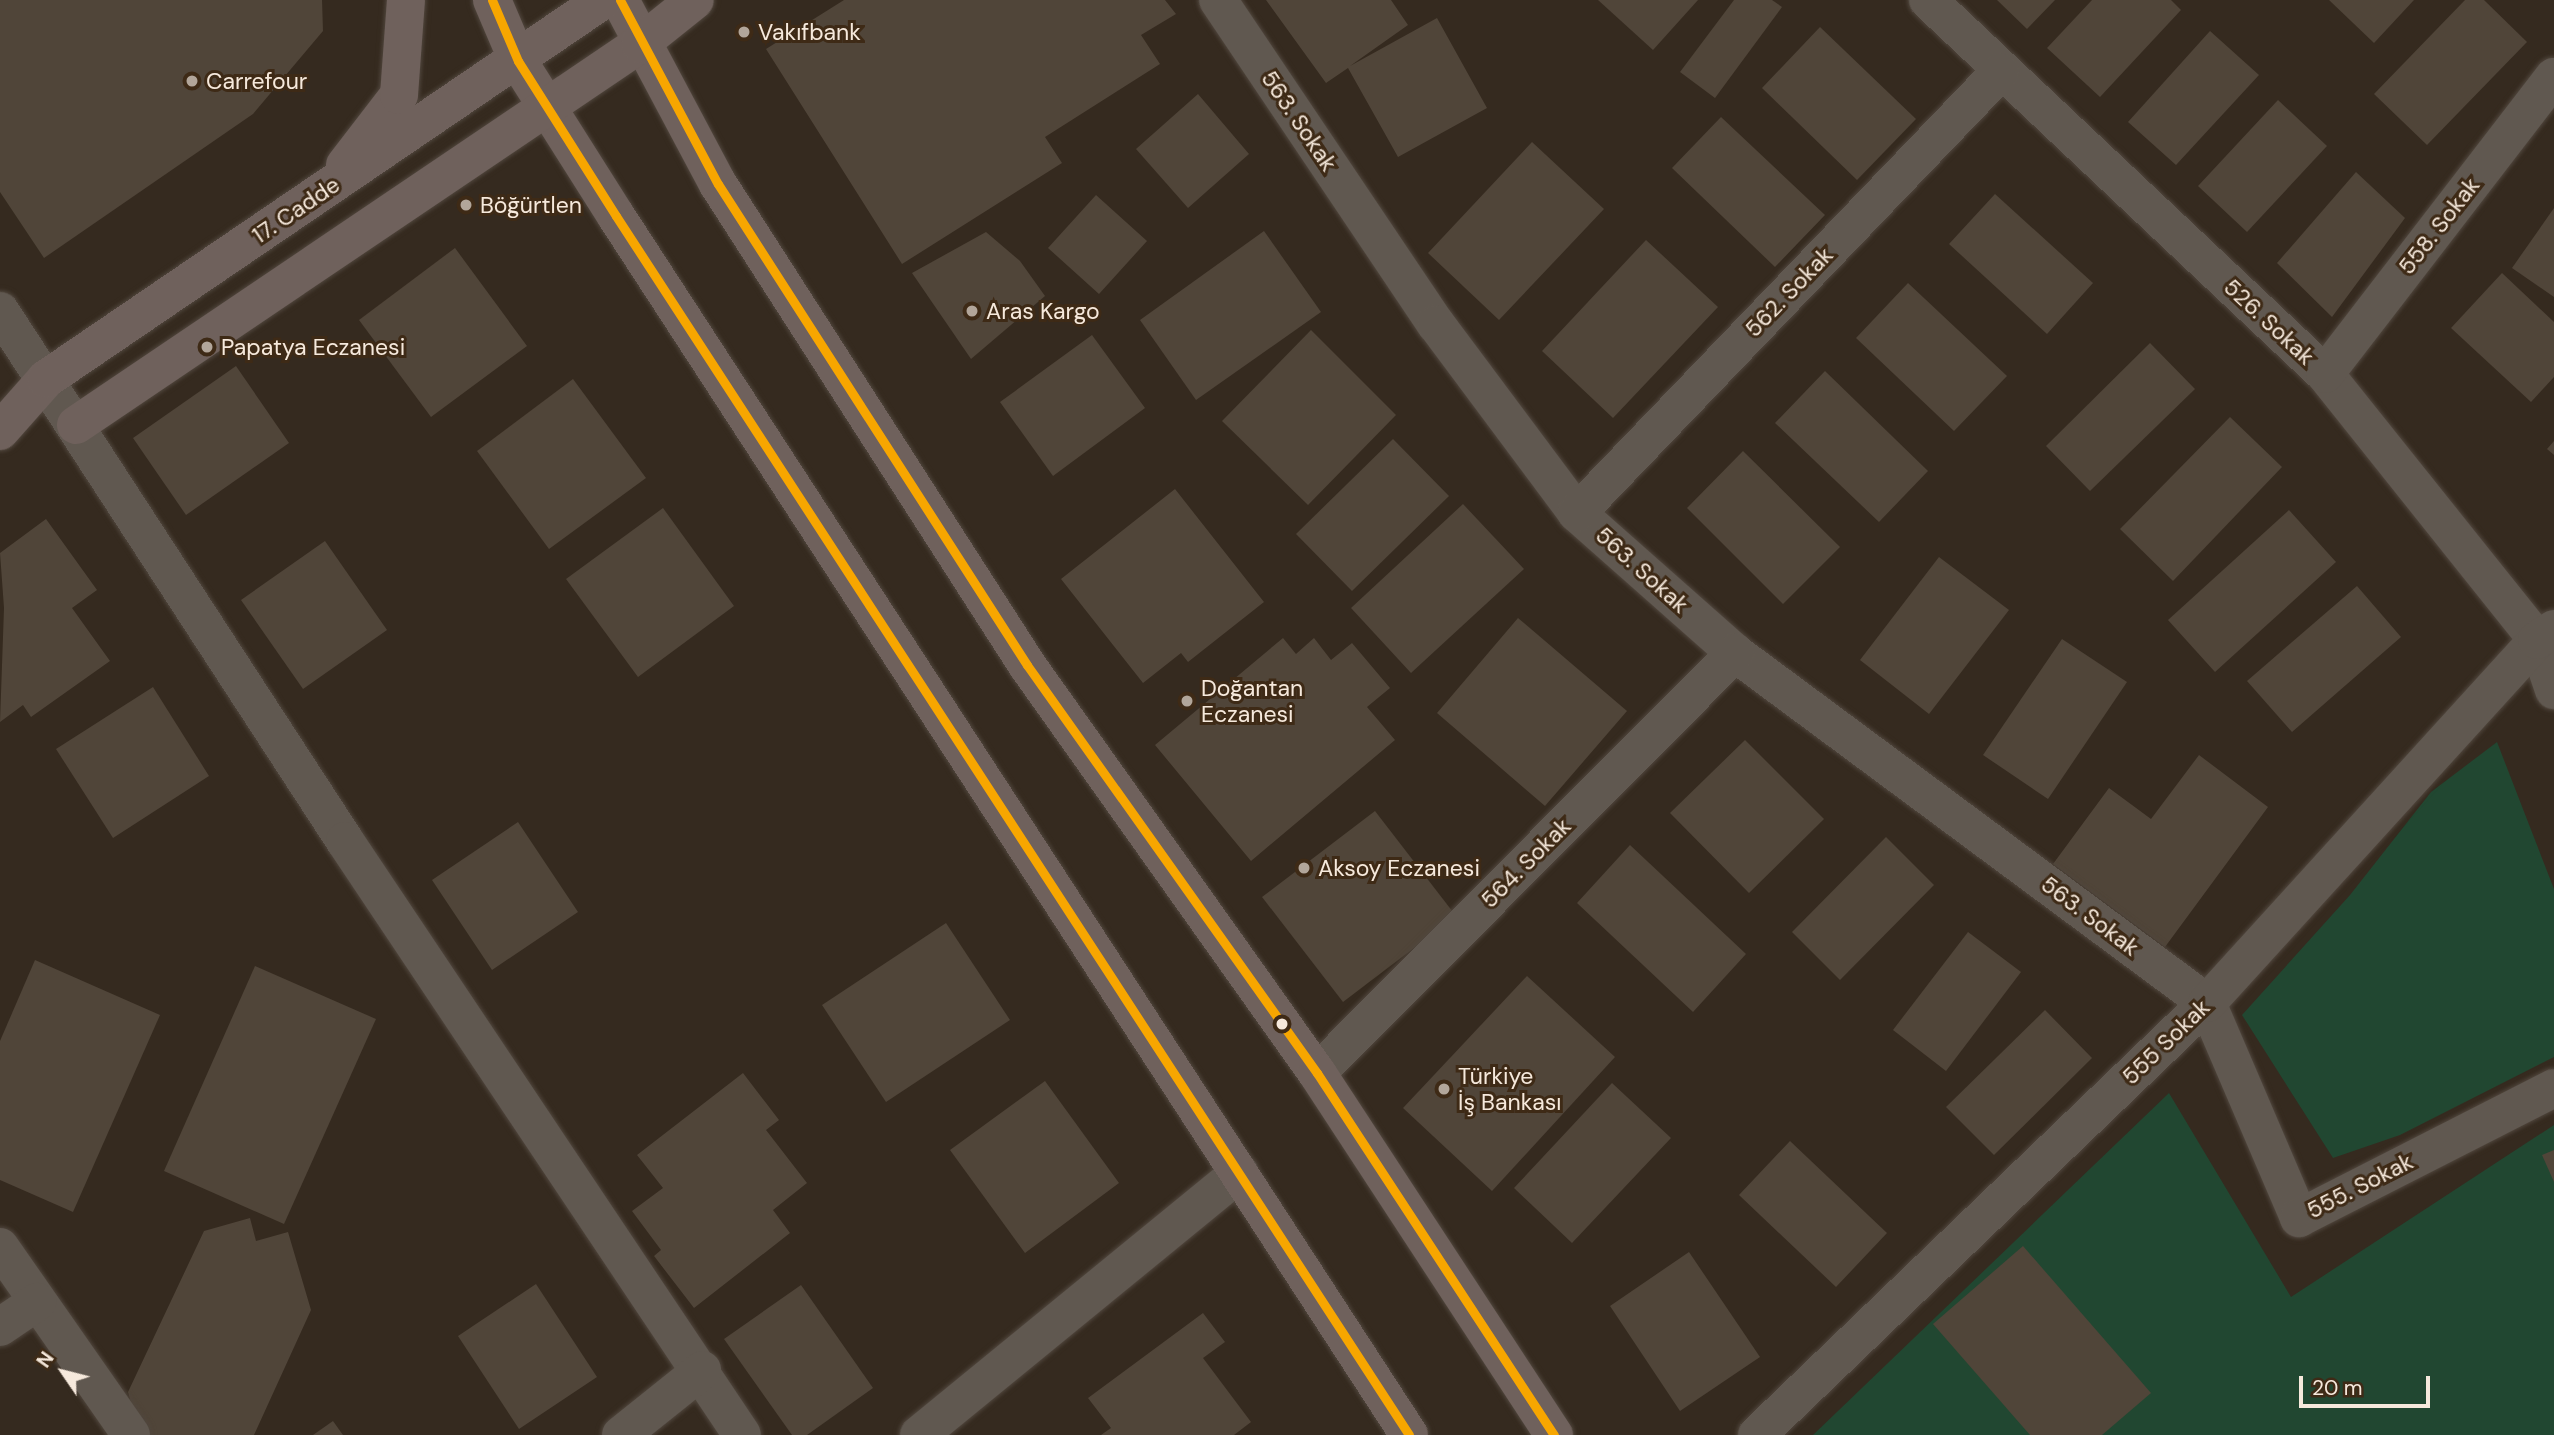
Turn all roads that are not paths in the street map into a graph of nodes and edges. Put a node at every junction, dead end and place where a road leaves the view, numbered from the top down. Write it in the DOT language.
graph roads {
  1 [pos="406,0"];
  2 [pos="492,0"];
  3 [pos="603,0"];
  4 [pos="620,0"];
  5 [pos="695,0"];
  6 [pos="1218,0"];
  7 [pos="1928,0"];
  8 [pos="640,44"];
  9 [pos="518,61"];
  10 [pos="2000,72"];
  11 [pos="2554,77"];
  12 [pos="546,104"];
  13 [pos="327,190"];
  14 [pos="0,311"];
  15 [pos="2325,374"];
  16 [pos="46,379"];
  17 [pos="76,425"];
  18 [pos="0,431"];
  19 [pos="1577,513"];
  20 [pos="2545,634"];
  21 [pos="1735,653"];
  22 [pos="2554,690"];
  23 [pos="2207,1003"];
  24 [pos="1317,1073"];
  25 [pos="2554,1088"];
  26 [pos="1239,1173"];
  27 [pos="0,1247"];
  28 [pos="37,1302"];
  29 [pos="0,1327"];
  30 [pos="702,1370"];
  31 [pos="131,1435"];
  32 [pos="621,1435"];
  33 [pos="742,1435"];
  34 [pos="919,1435"];
  35 [pos="1409,1435"];
  36 [pos="1553,1435"];
  37 [pos="1757,1435"];
  1 -- 13 [label="main road"];
  2 -- 9 [label="main road"];
  3 -- 9 [label="main road, 17. Cadde"];
  4 -- 8 [label="main road"];
  5 -- 8 [label="main road"];
  6 -- 19 [label="street, 563. Sokak"];
  7 -- 10 [label="street, 526. Sokak"];
  8 -- 12 [label="main road"];
  8 -- 24 [label="main road"];
  9 -- 12 [label="main road"];
  9 -- 13 [label="main road, 17. Cadde"];
  10 -- 15 [label="street, 526. Sokak"];
  10 -- 19 [label="street, 562. Sokak"];
  11 -- 15 [label="street, 558. Sokak"];
  12 -- 17 [label="main road"];
  12 -- 26 [label="main road"];
  13 -- 16 [label="main road, 17. Cadde"];
  14 -- 16 [label="street"];
  15 -- 20 [label="street, 526. Sokak"];
  16 -- 17 [label="street"];
  16 -- 18 [label="main road, 17. Cadde"];
  17 -- 30 [label="street"];
  19 -- 21 [label="street, 563. Sokak"];
  20 -- 22 [label="street, 526. Sokak"];
  20 -- 23 [label="street, 555 Sokak"];
  21 -- 23 [label="street, 563. Sokak"];
  21 -- 24 [label="street, 564. Sokak"];
  23 -- 25 [label="street, 555. Sokak"];
  23 -- 37 [label="street, 555 Sokak"];
  24 -- 36 [label="main road"];
  26 -- 34 [label="street"];
  26 -- 35 [label="main road"];
  27 -- 28 [label="street"];
  28 -- 29 [label="street"];
  28 -- 31 [label="street"];
  30 -- 32 [label="street"];
  30 -- 33 [label="street"];
}
